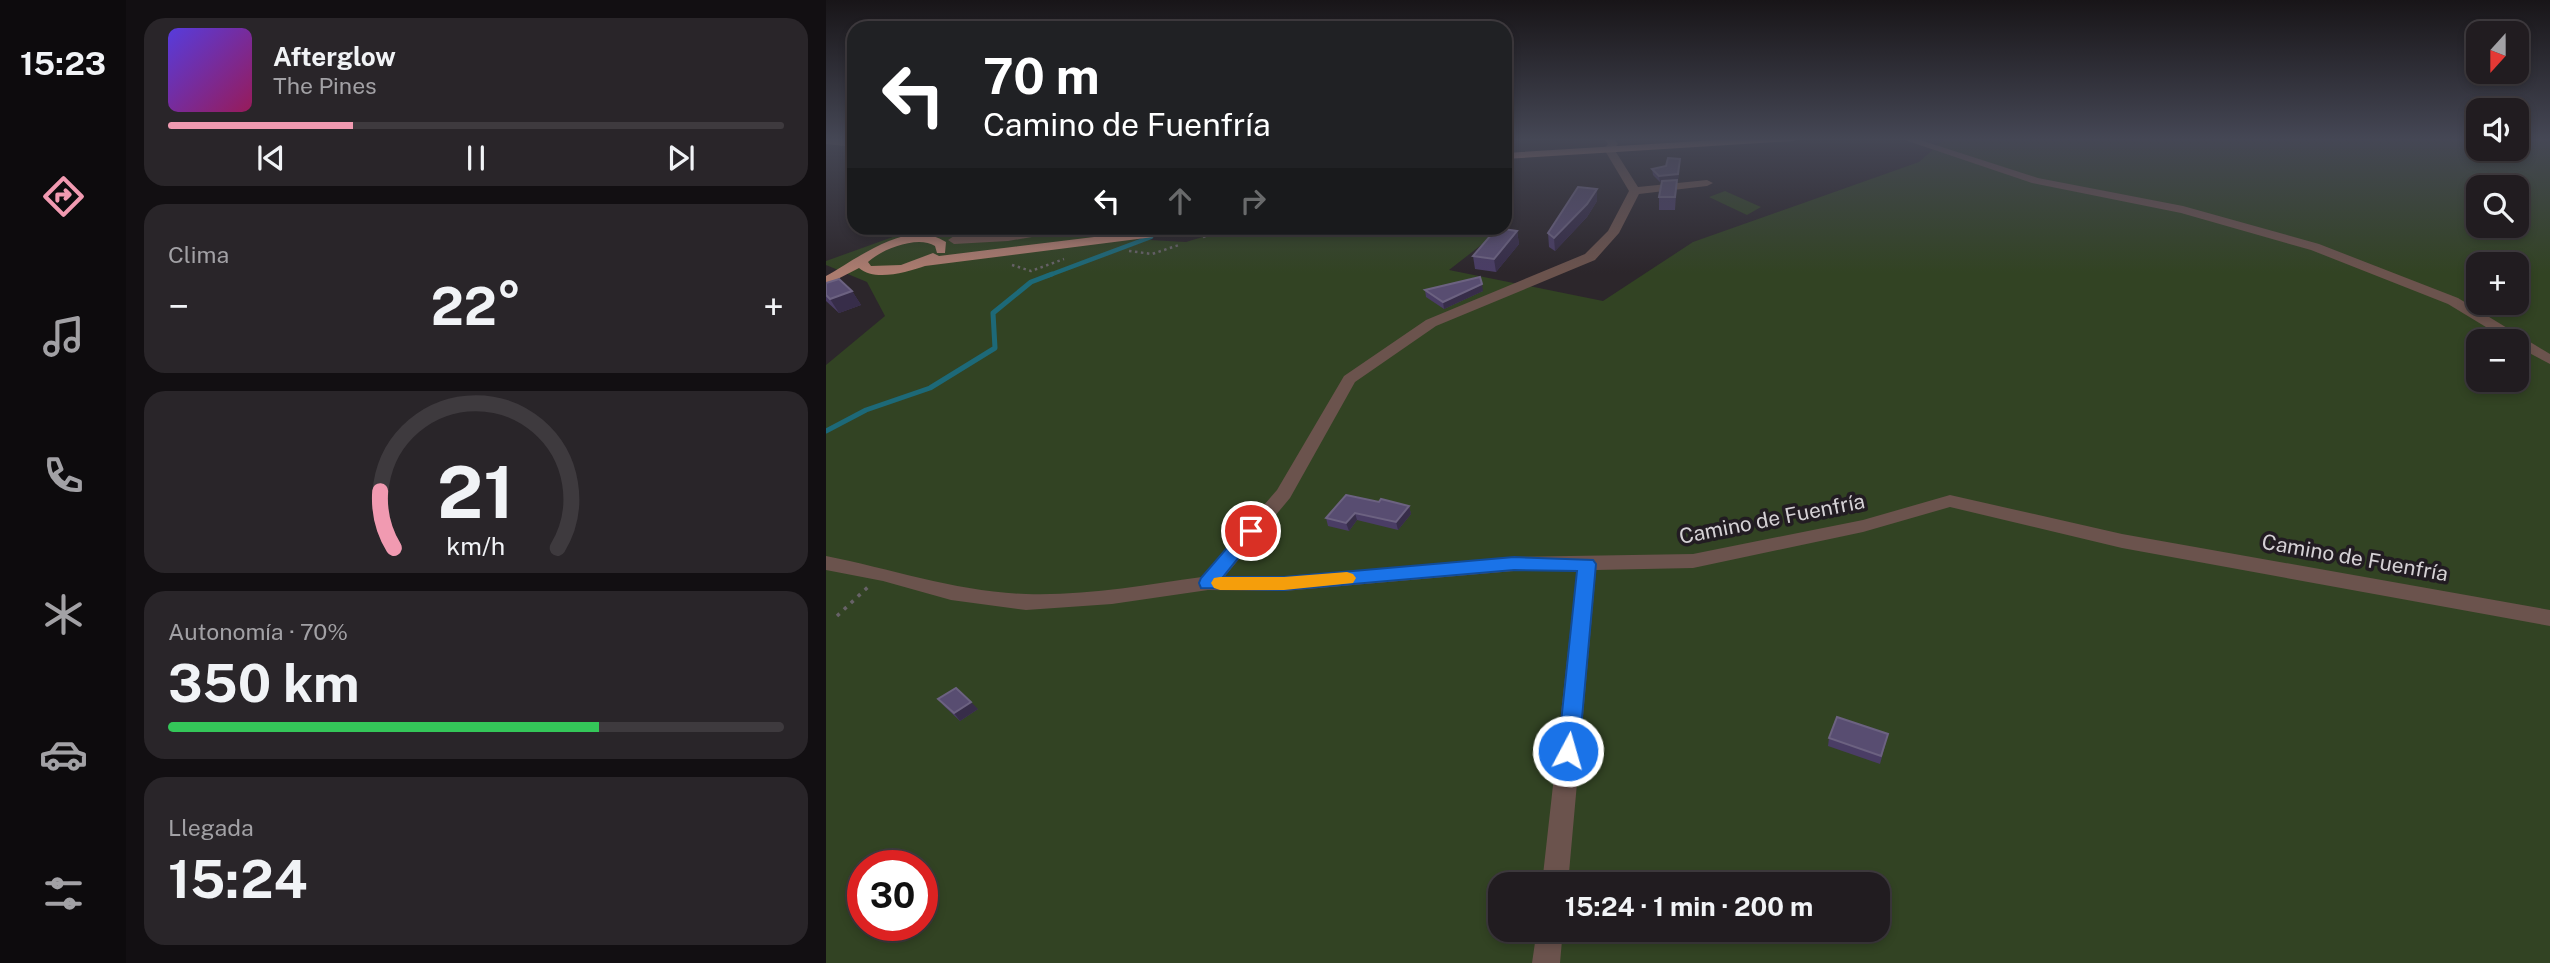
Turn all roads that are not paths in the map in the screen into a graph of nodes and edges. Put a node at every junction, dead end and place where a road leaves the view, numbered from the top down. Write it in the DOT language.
graph roads {
  1 [pos="1630,183"];
  2 [pos="2046,183"];
  3 [pos="1707,184"];
  4 [pos="1635,191"];
  5 [pos="931,235"];
  6 [pos="979,235"];
  7 [pos="1138,235"];
  8 [pos="924,238"];
  9 [pos="946,245"];
  10 [pos="989,254"];
  11 [pos="861,262"];
  12 [pos="924,262"];
  13 [pos="887,271"];
  14 [pos="826,281"];
  15 [pos="826,288"];
  16 [pos="2550,360"];
  17 [pos="826,562"];
  18 [pos="1587,564"];
  19 [pos="1208,583"];
  20 [pos="2550,618"];
  21 [pos="1556,872"];
  22 [pos="1548,942"];
  23 [pos="1546,963"];
  1 -- 4 [label="street"];
  2 -- 16 [label="street"];
  3 -- 4 [label="street"];
  4 -- 19 [label="street"];
  5 -- 8 [label="street"];
  6 -- 9 [label="street"];
  7 -- 10 [label="main road"];
  8 -- 9 [label="main road"];
  8 -- 11 [label="main road"];
  9 -- 10 [label="main road"];
  9 -- 12 [label="main road"];
  10 -- 12 [label="main road"];
  11 -- 13 [label="main road"];
  11 -- 14 [label="main road"];
  12 -- 13 [label="main road"];
  13 -- 15 [label="main road"];
  17 -- 19 [label="street, Camino de Fuenfría"];
  18 -- 19 [label="street, Camino de Fuenfría"];
  18 -- 20 [label="street, Camino de Fuenfría"];
  18 -- 21 [label="street"];
  22 -- 23 [label="street"];
}
